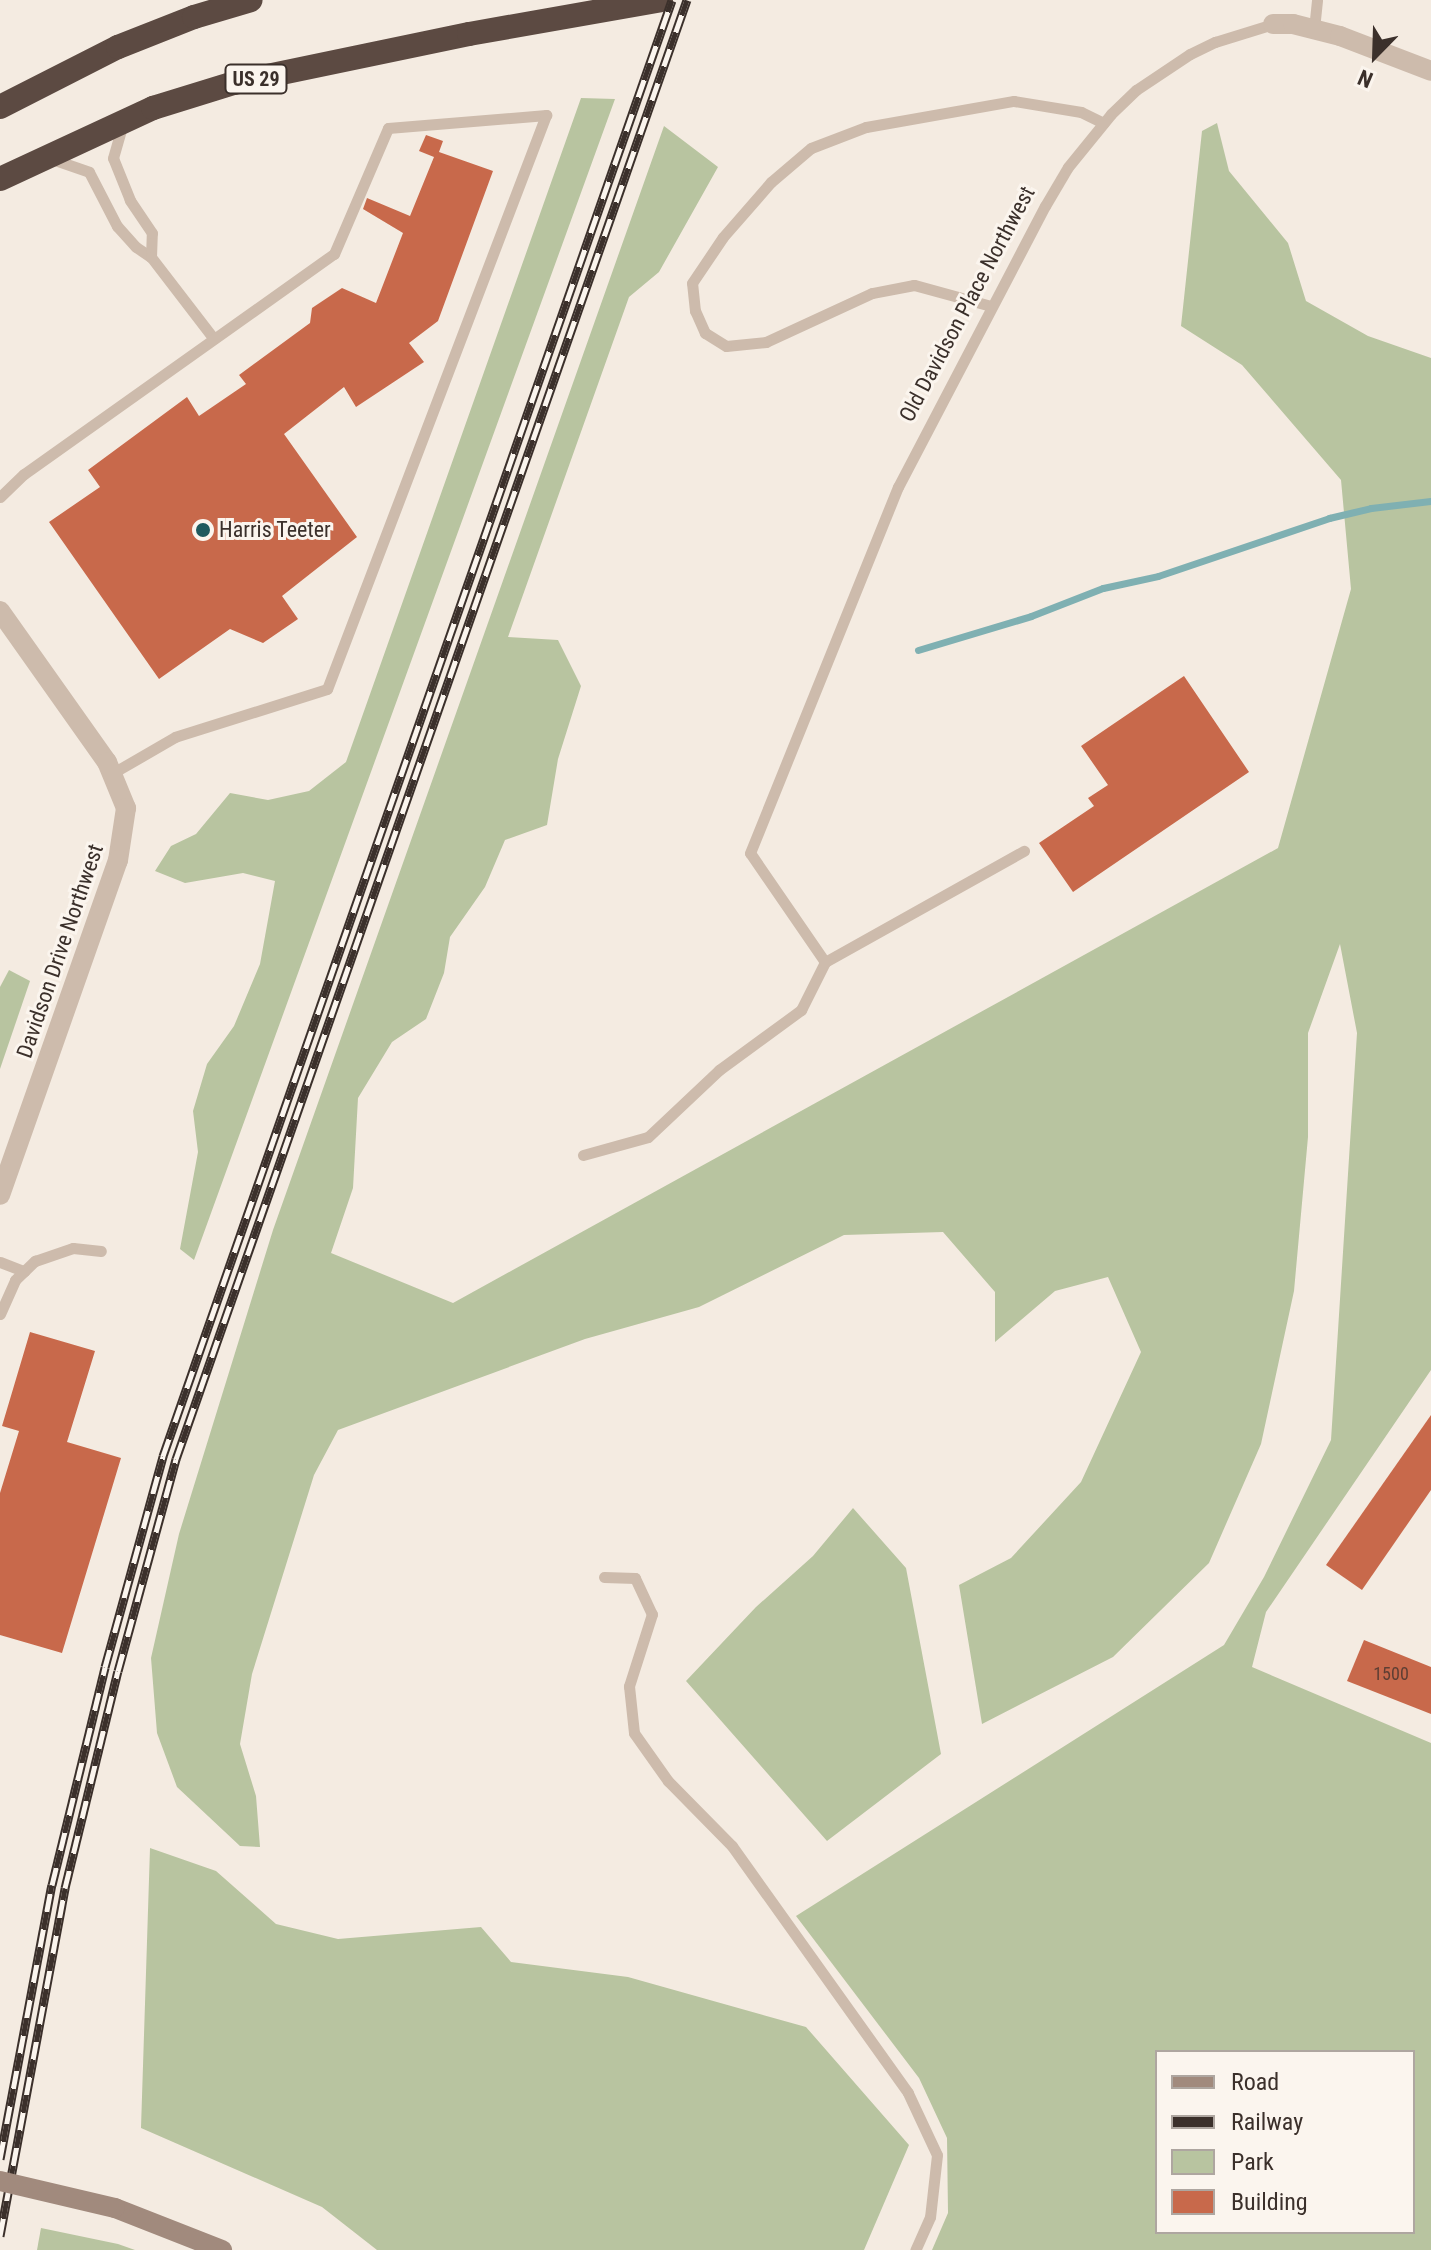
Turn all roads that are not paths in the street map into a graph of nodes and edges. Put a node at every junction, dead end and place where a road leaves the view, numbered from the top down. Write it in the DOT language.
graph roads {
  1 [pos="251,0"];
  2 [pos="661,0"];
  3 [pos="1317,0"];
  4 [pos="1273,24"];
  5 [pos="1314,29"];
  6 [pos="1431,71"];
  7 [pos="0,107"];
  8 [pos="124,120"];
  9 [pos="1104,123"];
  10 [pos="44,156"];
  11 [pos="0,179"];
  12 [pos="151,257"];
  13 [pos="991,306"];
  14 [pos="214,339"];
  15 [pos="0,497"];
  16 [pos="0,611"];
  17 [pos="113,773"];
  18 [pos="1024,851"];
  19 [pos="825,962"];
  20 [pos="583,1155"];
  21 [pos="0,1195"];
  22 [pos="101,1251"];
  23 [pos="0,1262"];
  24 [pos="24,1271"];
  25 [pos="0,1314"];
  26 [pos="604,1577"];
  27 [pos="0,2181"];
  28 [pos="222,2250"];
  29 [pos="915,2250"];
  1 -- 7 [label="highway"];
  2 -- 8 [label="highway, US 29"];
  3 -- 5 [label="lane"];
  4 -- 5 [label="street, Old Davidson Place Northwest"];
  4 -- 9 [label="lane, Old Davidson Place Northwest"];
  5 -- 6 [label="street, Old Davidson Place Northwest"];
  8 -- 10 [label="highway, US 29"];
  8 -- 12 [label="lane"];
  9 -- 13 [label="lane, Old Davidson Place Northwest"];
  9 -- 13 [label="lane"];
  10 -- 11 [label="highway, US 29"];
  10 -- 12 [label="lane"];
  12 -- 14 [label="lane"];
  13 -- 19 [label="lane, Old Davidson Place Northwest"];
  14 -- 15 [label="lane"];
  14 -- 17 [label="lane"];
  16 -- 17 [label="street, Davidson Drive Northwest"];
  17 -- 21 [label="street, Davidson Drive Northwest"];
  18 -- 19 [label="lane"];
  19 -- 20 [label="lane"];
  22 -- 24 [label="lane"];
  23 -- 24 [label="lane"];
  24 -- 25 [label="lane"];
  26 -- 29 [label="lane"];
  27 -- 28 [label="main road, bridge"];
}
